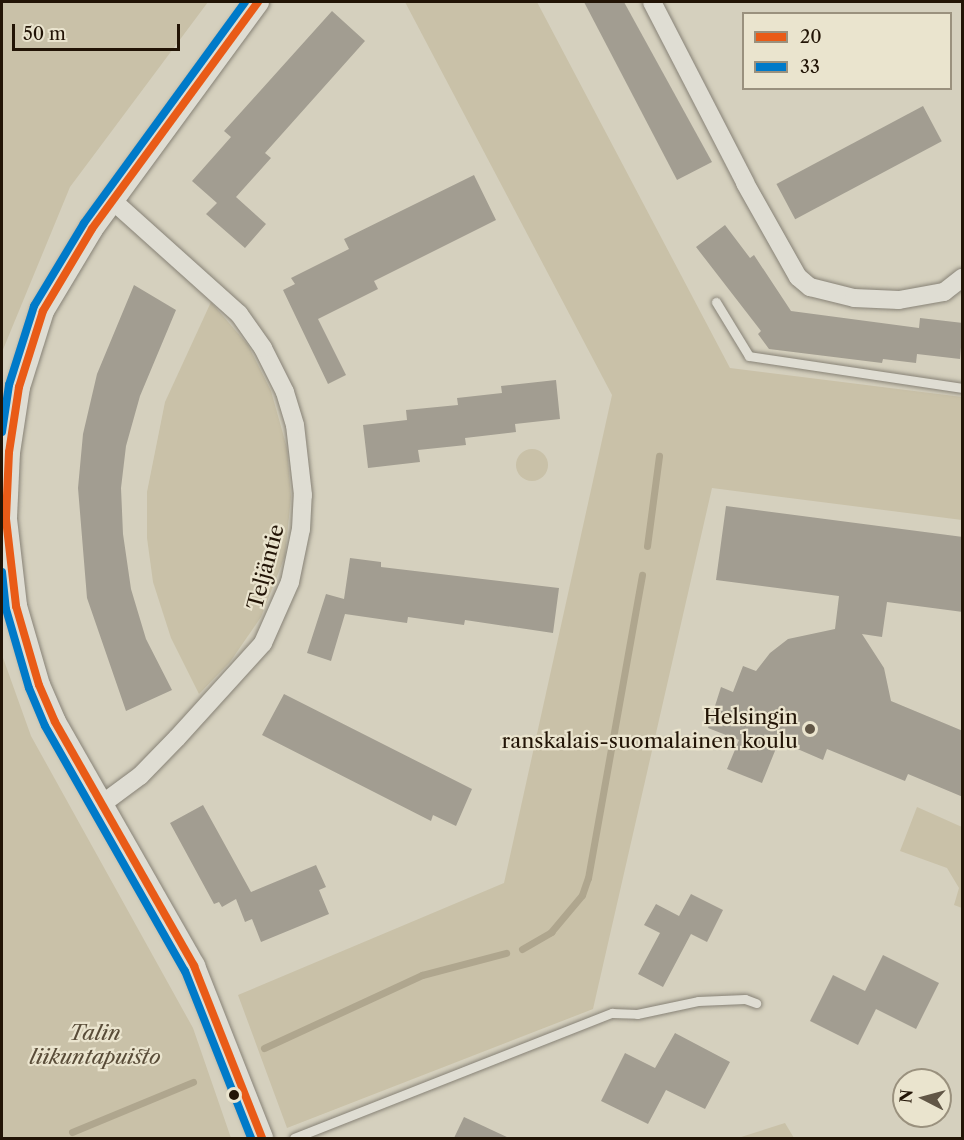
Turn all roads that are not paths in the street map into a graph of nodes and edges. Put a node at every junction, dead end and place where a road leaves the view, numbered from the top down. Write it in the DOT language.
graph roads {
  1 [pos="258,2"];
  2 [pos="652,2"];
  3 [pos="112,200"];
  4 [pos="963,278"];
  5 [pos="716,302"];
  6 [pos="963,388"];
  7 [pos="102,804"];
  8 [pos="756,1003"];
  9 [pos="262,1138"];
  10 [pos="294,1138"];
  1 -- 3 [label="street"];
  2 -- 4 [label="street"];
  3 -- 7 [label="street"];
  3 -- 7 [label="street, Teljäntie"];
  5 -- 6 [label="lane"];
  7 -- 9 [label="street"];
  8 -- 10 [label="lane"];
}
